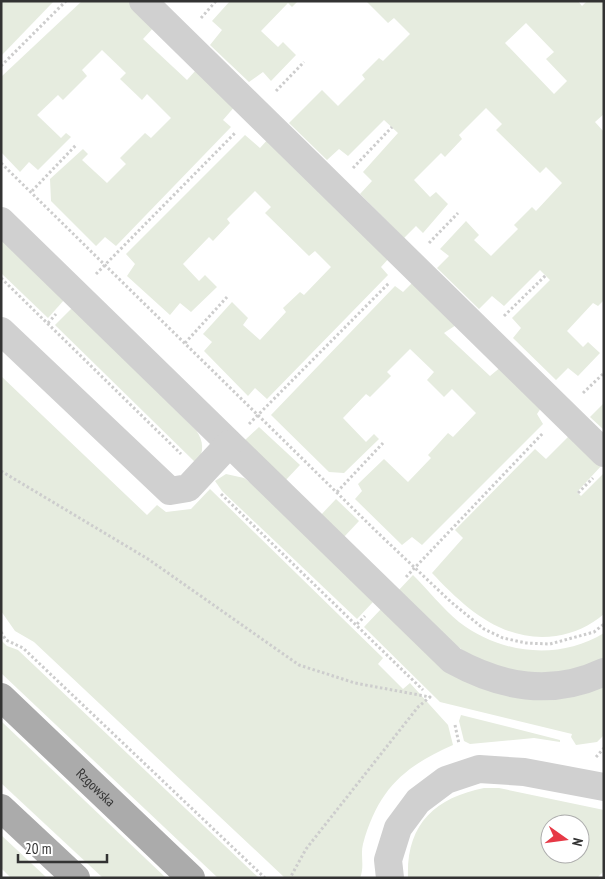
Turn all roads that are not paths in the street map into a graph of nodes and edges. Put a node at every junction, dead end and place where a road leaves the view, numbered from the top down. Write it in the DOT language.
graph roads {
  1 [pos="143,1"];
  2 [pos="1,221"];
  3 [pos="1,331"];
  4 [pos="230,444"];
  5 [pos="604,453"];
  6 [pos="604,672"];
  7 [pos="1,697"];
  8 [pos="604,787"];
  9 [pos="1,808"];
  10 [pos="76,878"];
  11 [pos="191,878"];
  12 [pos="390,878"];
  1 -- 5 [label="street"];
  2 -- 4 [label="street"];
  3 -- 4 [label="street"];
  4 -- 6 [label="street"];
  7 -- 11 [label="main road, Rzgowska"];
  8 -- 12 [label="street"];
  9 -- 10 [label="main road"];
}
